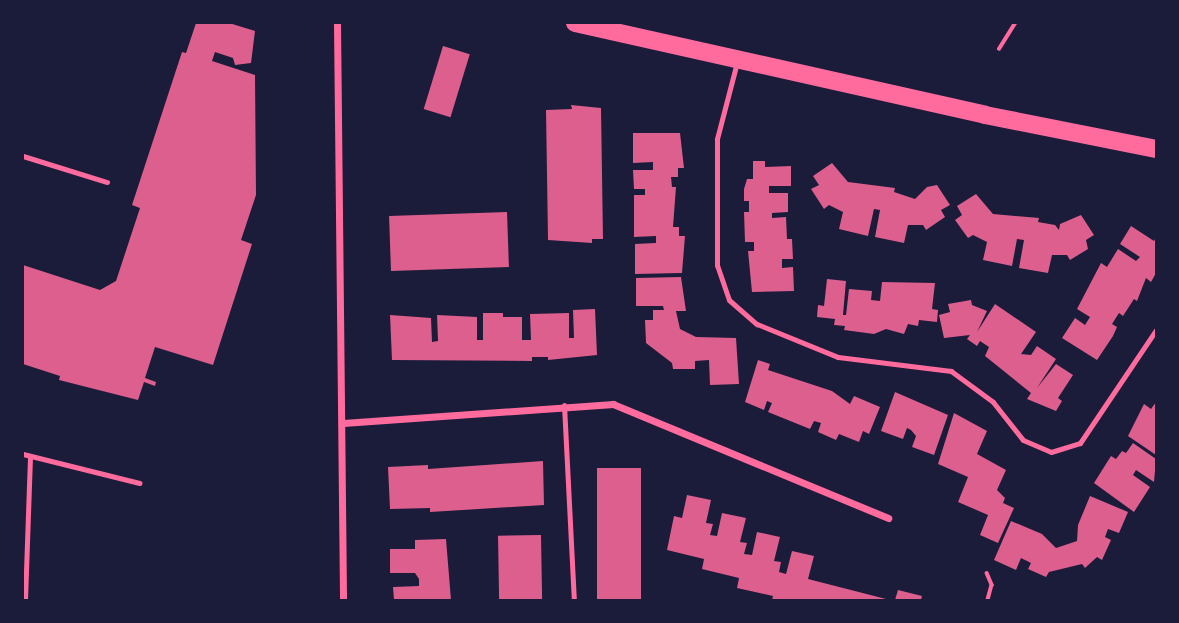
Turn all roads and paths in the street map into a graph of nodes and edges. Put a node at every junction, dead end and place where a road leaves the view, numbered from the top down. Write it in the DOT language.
graph roads {
  1 [pos="337,23"];
  2 [pos="575,23"];
  3 [pos="1015,23"];
  4 [pos="999,49"];
  5 [pos="737,60"];
  6 [pos="1156,149"];
  7 [pos="23,156"];
  8 [pos="107,183"];
  9 [pos="1156,330"];
  10 [pos="564,405"];
  11 [pos="343,423"];
  12 [pos="23,454"];
  13 [pos="30,456"];
  14 [pos="139,483"];
  15 [pos="888,518"];
  16 [pos="25,519"];
  17 [pos="987,573"];
  18 [pos="24,580"];
  19 [pos="25,600"];
  20 [pos="343,600"];
  21 [pos="574,600"];
  22 [pos="988,600"];
  1 -- 11 [label="street"];
  2 -- 5 [label="main road"];
  3 -- 4 [label="path"];
  5 -- 6 [label="main road"];
  5 -- 9 [label="lane"];
  7 -- 8 [label="lane"];
  10 -- 11 [label="street"];
  10 -- 15 [label="street"];
  10 -- 21 [label="lane"];
  11 -- 20 [label="street"];
  12 -- 13 [label="lane"];
  13 -- 14 [label="lane"];
  13 -- 16 [label="lane"];
  16 -- 18 [label="lane"];
  17 -- 22 [label="path"];
  18 -- 19 [label="lane"];
}
